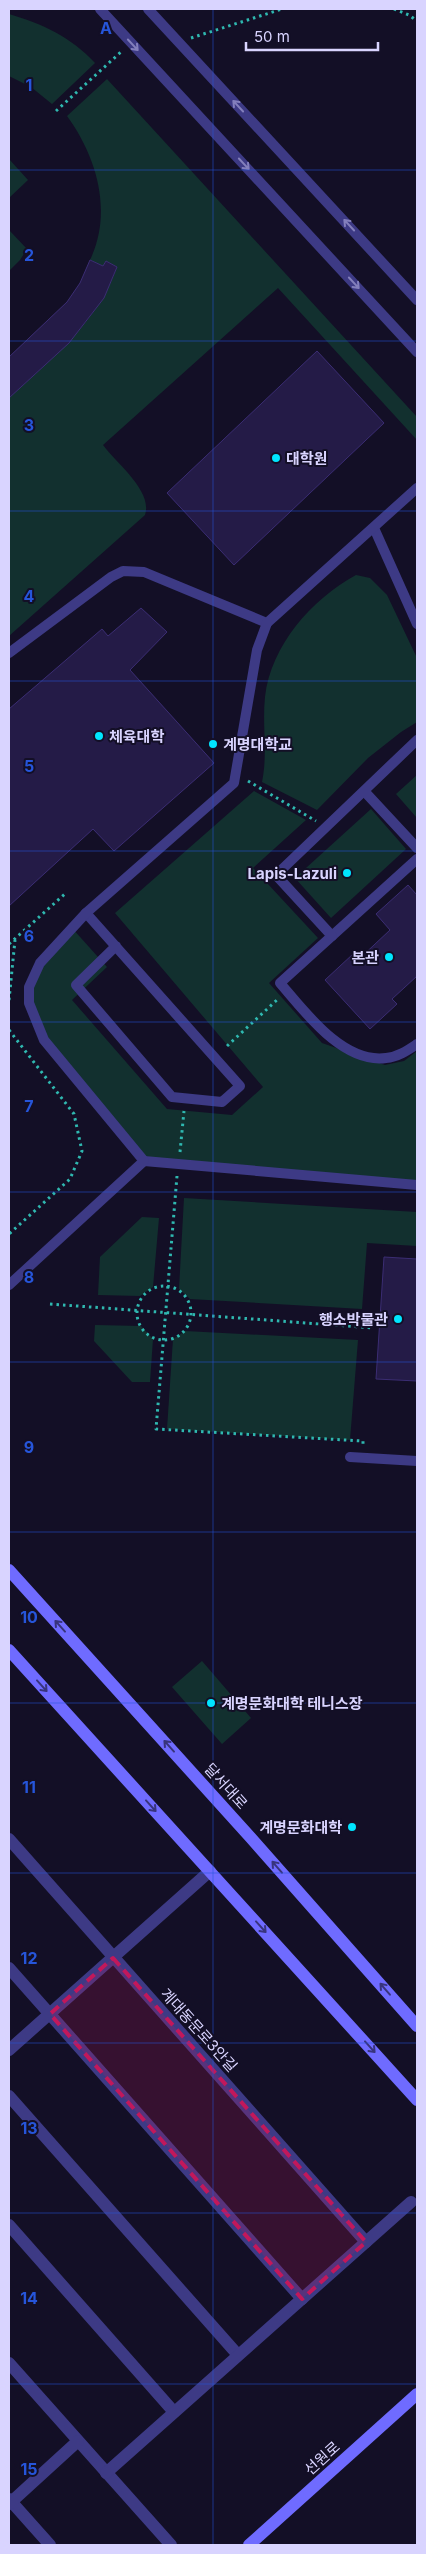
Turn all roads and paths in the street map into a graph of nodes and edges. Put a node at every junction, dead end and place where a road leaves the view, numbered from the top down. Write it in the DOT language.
graph roads {
  1 [pos="100,9"];
  2 [pos="148,9"];
  3 [pos="282,9"];
  4 [pos="394,9"];
  5 [pos="417,22"];
  6 [pos="131,42"];
  7 [pos="179,42"];
  8 [pos="56,111"];
  9 [pos="417,300"];
  10 [pos="417,352"];
  11 [pos="417,488"];
  12 [pos="374,528"];
  13 [pos="267,623"];
  14 [pos="417,624"];
  15 [pos="9,653"];
  16 [pos="417,740"];
  17 [pos="235,774"];
  18 [pos="366,792"];
  19 [pos="327,827"];
  20 [pos="417,848"];
  21 [pos="417,859"];
  22 [pos="67,892"];
  23 [pos="86,913"];
  24 [pos="332,936"];
  25 [pos="15,939"];
  26 [pos="9,944"];
  27 [pos="116,946"];
  28 [pos="287,991"];
  29 [pos="9,1000"];
  30 [pos="9,1030"];
  31 [pos="417,1044"];
  32 [pos="227,1046"];
  33 [pos="184,1111"];
  34 [pos="144,1161"];
  35 [pos="178,1163"];
  36 [pos="417,1185"];
  37 [pos="9,1234"];
  38 [pos="9,1285"];
  39 [pos="167,1286"];
  40 [pos="50,1304"];
  41 [pos="137,1311"];
  42 [pos="164,1313"];
  43 [pos="191,1315"];
  44 [pos="374,1328"];
  45 [pos="162,1340"];
  46 [pos="350,1457"];
  47 [pos="363,1458"];
  48 [pos="417,1461"];
  49 [pos="9,1570"];
  50 [pos="9,1650"];
  51 [pos="9,1839"];
  52 [pos="210,1871"];
  53 [pos="113,1958"];
  54 [pos="9,1968"];
  55 [pos="50,2014"];
  56 [pos="417,2026"];
  57 [pos="9,2050"];
  58 [pos="9,2096"];
  59 [pos="417,2100"];
  60 [pos="412,2202"];
  61 [pos="9,2225"];
  62 [pos="366,2242"];
  63 [pos="302,2299"];
  64 [pos="238,2355"];
  65 [pos="9,2363"];
  66 [pos="417,2394"];
  67 [pos="174,2412"];
  68 [pos="78,2441"];
  69 [pos="106,2472"];
  70 [pos="10,2502"];
  71 [pos="50,2545"];
  72 [pos="171,2545"];
  73 [pos="249,2545"];
  1 -- 6 [label="lane"];
  2 -- 7 [label="lane"];
  3 -- 7 [label="path"];
  4 -- 5 [label="path"];
  6 -- 8 [label="path"];
  6 -- 10 [label="lane, one-way"];
  9 -- 7 [label="lane, one-way"];
  11 -- 12 [label="lane"];
  12 -- 13 [label="lane"];
  12 -- 14 [label="lane"];
  13 -- 15 [label="lane"];
  13 -- 17 [label="lane"];
  16 -- 18 [label="lane"];
  17 -- 19 [label="path"];
  17 -- 23 [label="lane"];
  18 -- 19 [label="lane"];
  18 -- 20 [label="lane"];
  19 -- 24 [label="lane"];
  21 -- 24 [label="lane"];
  22 -- 25 [label="path"];
  23 -- 27 [label="lane"];
  23 -- 34 [label="lane"];
  24 -- 28 [label="lane"];
  25 -- 26 [label="path"];
  25 -- 29 [label="path"];
  27 -- 27 [label="lane"];
  28 -- 31 [label="lane"];
  28 -- 32 [label="path"];
  30 -- 37 [label="path"];
  33 -- 35 [label="path"];
  34 -- 35 [label="lane"];
  34 -- 38 [label="lane"];
  35 -- 36 [label="lane"];
  35 -- 39 [label="path"];
  39 -- 41 [label="path"];
  39 -- 42 [label="path"];
  39 -- 43 [label="path"];
  40 -- 41 [label="path"];
  41 -- 42 [label="path"];
  41 -- 45 [label="path"];
  42 -- 43 [label="path"];
  42 -- 45 [label="path"];
  43 -- 44 [label="path"];
  43 -- 45 [label="path"];
  45 -- 47 [label="path"];
  46 -- 47 [label="lane"];
  47 -- 48 [label="lane"];
  56 -- 49 [label="main road, 달서대로, one-way"];
  50 -- 52 [label="main road, one-way"];
  51 -- 53 [label="street, 계대동문로3안길"];
  52 -- 53 [label="street"];
  52 -- 59 [label="main road, one-way"];
  53 -- 55 [label="street"];
  53 -- 62 [label="street, 계대동문로3안길"];
  54 -- 55 [label="street"];
  55 -- 57 [label="street"];
  55 -- 63 [label="street"];
  58 -- 64 [label="street"];
  60 -- 62 [label="street"];
  61 -- 67 [label="street"];
  62 -- 63 [label="street"];
  63 -- 64 [label="street"];
  64 -- 67 [label="street"];
  65 -- 68 [label="street"];
  66 -- 73 [label="main road, 선원로"];
  67 -- 69 [label="street"];
  68 -- 69 [label="street"];
  68 -- 70 [label="street"];
  69 -- 72 [label="street"];
  70 -- 71 [label="street"];
}
